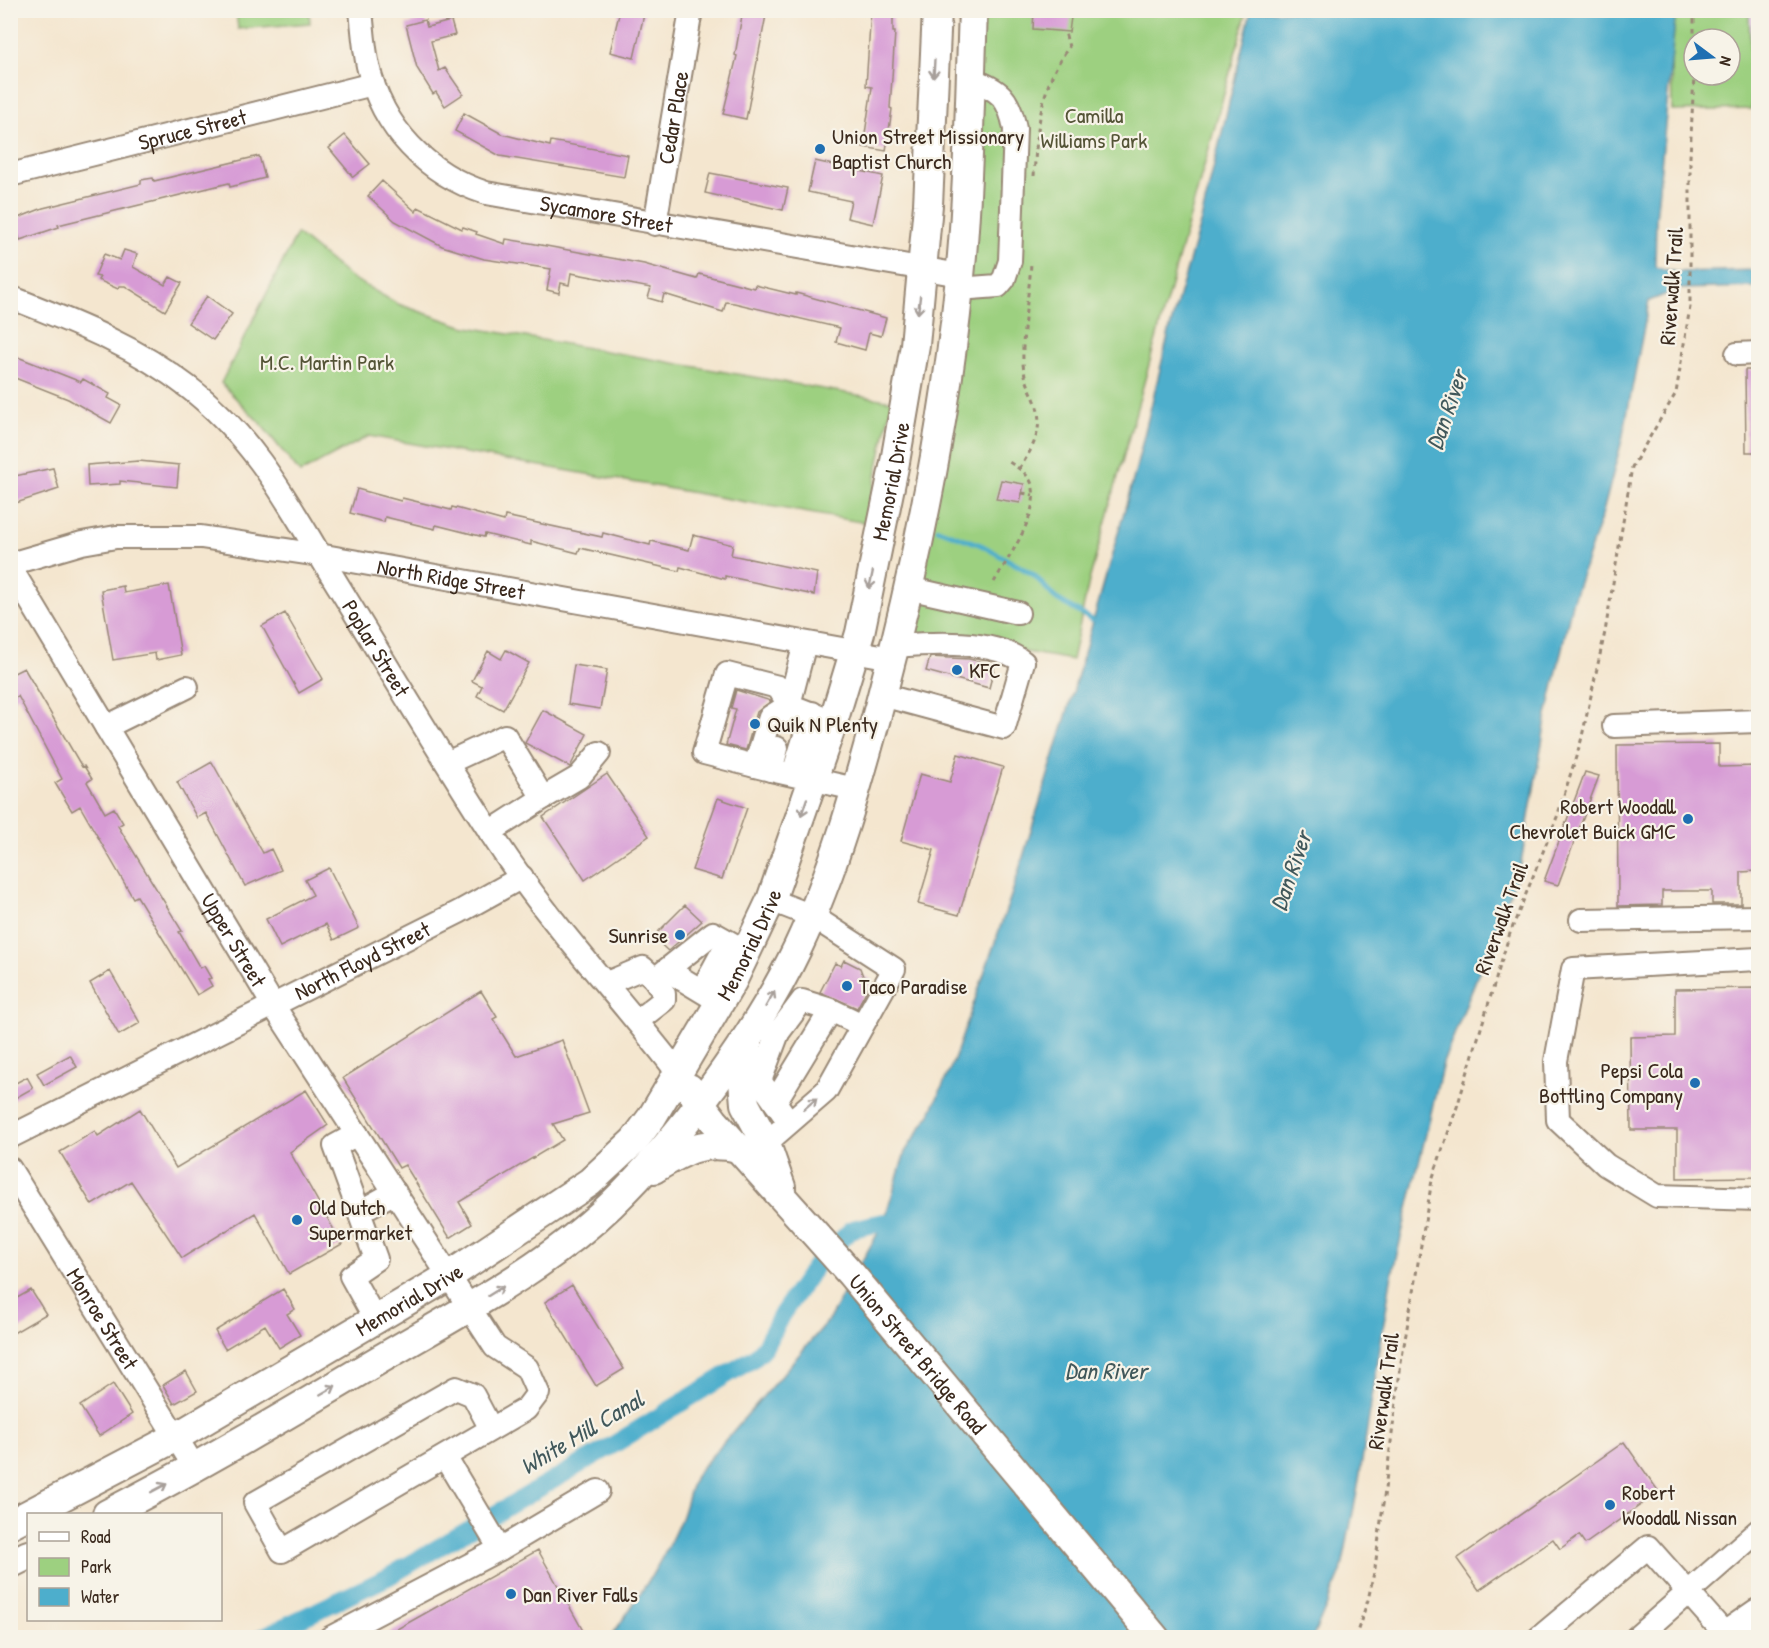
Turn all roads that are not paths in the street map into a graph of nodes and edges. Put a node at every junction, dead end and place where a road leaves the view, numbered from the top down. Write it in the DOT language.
graph roads {
  1 [pos="361,10"];
  2 [pos="691,10"];
  3 [pos="937,10"];
  4 [pos="973,10"];
  5 [pos="970,79"];
  6 [pos="373,84"];
  7 [pos="10,175"];
  8 [pos="655,224"];
  9 [pos="923,269"];
  10 [pos="959,282"];
  11 [pos="10,297"];
  12 [pos="320,555"];
  13 [pos="10,566"];
  14 [pos="908,588"];
  15 [pos="1018,613"];
  16 [pos="805,643"];
  17 [pos="854,652"];
  18 [pos="894,652"];
  19 [pos="187,687"];
  20 [pos="882,695"];
  21 [pos="789,705"];
  22 [pos="822,718"];
  23 [pos="1758,720"];
  24 [pos="106,726"];
  25 [pos="1614,726"];
  26 [pos="599,753"];
  27 [pos="447,763"];
  28 [pos="763,768"];
  29 [pos="804,776"];
  30 [pos="855,789"];
  31 [pos="543,798"];
  32 [pos="490,832"];
  33 [pos="522,877"];
  34 [pos="771,900"];
  35 [pos="812,916"];
  36 [pos="1758,916"];
  37 [pos="1581,920"];
  38 [pos="737,947"];
  39 [pos="1758,959"];
  40 [pos="661,974"];
  41 [pos="607,984"];
  42 [pos="711,996"];
  43 [pos="273,1005"];
  44 [pos="831,1010"];
  45 [pos="637,1021"];
  46 [pos="862,1025"];
  47 [pos="760,1030"];
  48 [pos="678,1073"];
  49 [pos="699,1102"];
  50 [pos="775,1102"];
  51 [pos="789,1122"];
  52 [pos="357,1134"];
  53 [pos="10,1137"];
  54 [pos="752,1145"];
  55 [pos="10,1169"];
  56 [pos="632,1183"];
  57 [pos="394,1192"];
  58 [pos="1758,1199"];
  59 [pos="359,1212"];
  60 [pos="449,1276"];
  61 [pos="469,1308"];
  62 [pos="376,1321"];
  63 [pos="491,1429"];
  64 [pos="176,1437"];
  65 [pos="445,1456"];
  66 [pos="195,1468"];
  67 [pos="598,1491"];
  68 [pos="31,1513"];
  69 [pos="111,1513"];
  70 [pos="27,1515"];
  71 [pos="10,1524"];
  72 [pos="1758,1531"];
  73 [pos="495,1541"];
  74 [pos="27,1556"];
  75 [pos="10,1564"];
  76 [pos="1688,1592"];
  77 [pos="1758,1612"];
  78 [pos="1724,1636"];
  79 [pos="330,1638"];
  80 [pos="1155,1638"];
  81 [pos="1539,1638"];
  82 [pos="1636,1638"];
  1 -- 6 [label="street, Sycamore Street"];
  2 -- 8 [label="street, Cedar Place"];
  3 -- 9 [label="main road, Memorial Drive, one-way"];
  4 -- 5 [label="main road, Memorial Drive"];
  5 -- 10 [label="main road, Memorial Drive"];
  5 -- 10 [label="street, Sycamore Street"];
  6 -- 7 [label="street, Spruce Street"];
  6 -- 8 [label="street, Sycamore Street"];
  8 -- 9 [label="street, Sycamore Street"];
  9 -- 10 [label="street, Sycamore Street"];
  9 -- 17 [label="main road, Memorial Drive, one-way"];
  10 -- 14 [label="main road, Memorial Drive"];
  11 -- 12 [label="street, Poplar Street"];
  12 -- 13 [label="street, North Ridge Street"];
  12 -- 16 [label="street, North Ridge Street"];
  12 -- 27 [label="street, Poplar Street"];
  13 -- 24 [label="street, Upper Street"];
  14 -- 15 [label="street"];
  14 -- 18 [label="main road, Memorial Drive"];
  16 -- 17 [label="street, North Ridge Street"];
  16 -- 21 [label="street"];
  17 -- 18 [label="street, North Ridge Street"];
  17 -- 22 [label="main road, Memorial Drive"];
  18 -- 20 [label="main road, Memorial Drive"];
  18 -- 20 [label="street, North Ridge Street"];
  19 -- 24 [label="street"];
  20 -- 30 [label="main road, Memorial Drive"];
  21 -- 22 [label="street"];
  21 -- 28 [label="street"];
  21 -- 28 [label="street"];
  21 -- 28 [label="street"];
  22 -- 29 [label="main road, Memorial Drive"];
  23 -- 25 [label="street"];
  24 -- 43 [label="street, Upper Street"];
  26 -- 31 [label="street"];
  27 -- 31 [label="street"];
  27 -- 32 [label="street, Poplar Street"];
  28 -- 29 [label="street"];
  29 -- 30 [label="street"];
  29 -- 34 [label="main road, Memorial Drive, one-way"];
  30 -- 35 [label="main road, Memorial Drive"];
  31 -- 32 [label="street"];
  32 -- 33 [label="street, Poplar Street"];
  33 -- 41 [label="street, Poplar Street"];
  33 -- 43 [label="street, North Floyd Street"];
  34 -- 35 [label="street"];
  34 -- 38 [label="main road, Memorial Drive"];
  35 -- 46 [label="street"];
  47 -- 35 [label="main road, Memorial Drive, one-way"];
  36 -- 37 [label="street"];
  38 -- 40 [label="street"];
  38 -- 42 [label="main road, Memorial Drive"];
  39 -- 58 [label="street"];
  40 -- 41 [label="street"];
  40 -- 42 [label="street"];
  40 -- 45 [label="street"];
  41 -- 45 [label="street, Poplar Street"];
  42 -- 48 [label="main road, Memorial Drive"];
  43 -- 52 [label="street, Upper Street"];
  43 -- 53 [label="street, North Floyd Street"];
  44 -- 46 [label="street"];
  44 -- 47 [label="street"];
  44 -- 50 [label="street"];
  45 -- 48 [label="street, Poplar Street"];
  51 -- 46 [label="street, one-way"];
  47 -- 49 [label="main road, Memorial Drive"];
  47 -- 50 [label="street"];
  47 -- 54 [label="main road"];
  48 -- 49 [label="main road, Union Street Bridge Road"];
  48 -- 60 [label="main road, Memorial Drive"];
  49 -- 54 [label="main road, Union Street Bridge Road"];
  49 -- 56 [label="main road, Memorial Drive"];
  50 -- 51 [label="street"];
  51 -- 54 [label="street"];
  52 -- 57 [label="street, Upper Street"];
  52 -- 59 [label="street"];
  54 -- 56 [label="main road"];
  54 -- 80 [label="main road, Union Street Bridge Road"];
  55 -- 64 [label="street, Monroe Street"];
  61 -- 56 [label="main road, Memorial Drive, one-way"];
  57 -- 59 [label="street"];
  57 -- 60 [label="street, Upper Street"];
  59 -- 62 [label="street"];
  60 -- 61 [label="street, Upper Street"];
  60 -- 62 [label="main road, Memorial Drive"];
  61 -- 63 [label="street, Upper Street"];
  66 -- 61 [label="main road, Memorial Drive, one-way"];
  62 -- 64 [label="main road, Memorial Drive"];
  63 -- 65 [label="street"];
  63 -- 65 [label="street"];
  64 -- 66 [label="street, Monroe Street"];
  64 -- 68 [label="main road, Memorial Drive"];
  65 -- 73 [label="street"];
  69 -- 66 [label="main road, Memorial Drive, one-way"];
  67 -- 73 [label="street"];
  70 -- 71 [label="main road, Memorial Drive"];
  72 -- 76 [label="street"];
  73 -- 79 [label="street"];
  74 -- 75 [label="main road"];
  76 -- 78 [label="street"];
  76 -- 81 [label="street"];
  76 -- 82 [label="street"];
  77 -- 78 [label="main road"];
}
